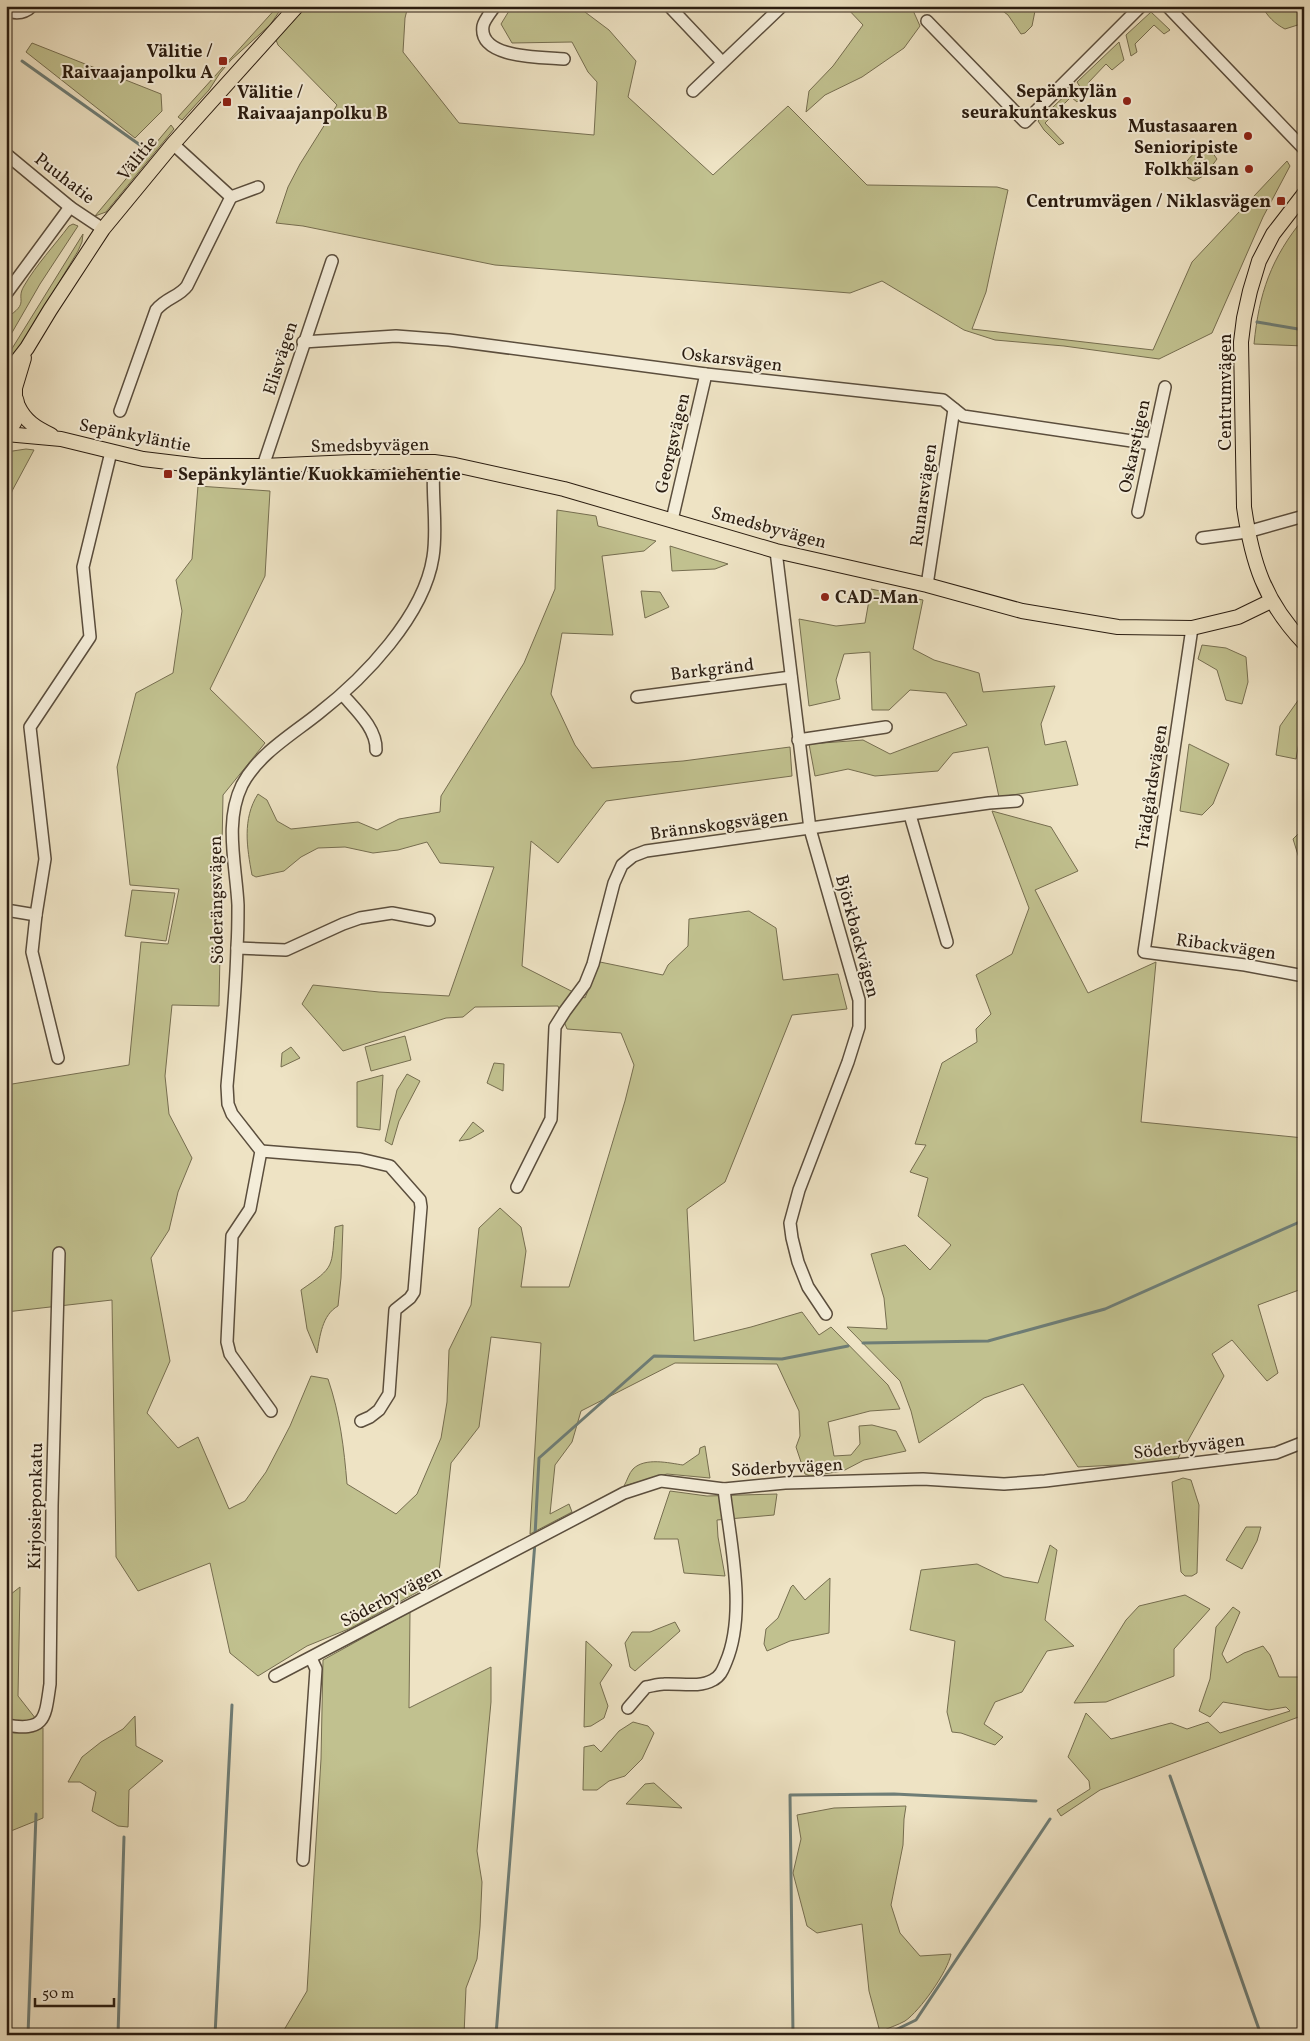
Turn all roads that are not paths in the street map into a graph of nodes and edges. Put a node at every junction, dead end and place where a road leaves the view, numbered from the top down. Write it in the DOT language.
graph roads {
  1 [pos="8,6"];
  2 [pos="32,6"];
  3 [pos="297,6"];
  4 [pos="495,6"];
  5 [pos="669,6"];
  6 [pos="782,6"];
  7 [pos="1142,6"];
  8 [pos="1167,6"];
  9 [pos="927,21"];
  10 [pos="564,59"];
  11 [pos="722,62"];
  12 [pos="693,91"];
  13 [pos="173,144"];
  14 [pos="1304,149"];
  15 [pos="6,154"];
  16 [pos="258,187"];
  17 [pos="1304,194"];
  18 [pos="232,198"];
  19 [pos="70,206"];
  20 [pos="103,229"];
  21 [pos="332,260"];
  22 [pos="6,294"];
  23 [pos="303,342"];
  24 [pos="27,348"];
  25 [pos="706,374"];
  26 [pos="6,375"];
  27 [pos="1165,387"];
  28 [pos="13,396"];
  29 [pos="954,409"];
  30 [pos="120,411"];
  31 [pos="6,433"];
  32 [pos="61,439"];
  33 [pos="1152,444"];
  34 [pos="111,452"];
  35 [pos="434,462"];
  36 [pos="201,466"];
  37 [pos="263,466"];
  38 [pos="1138,512"];
  39 [pos="1304,516"];
  40 [pos="672,520"];
  41 [pos="1248,532"];
  42 [pos="1202,538"];
  43 [pos="776,551"];
  44 [pos="928,586"];
  45 [pos="1271,601"];
  46 [pos="1192,628"];
  47 [pos="1304,643"];
  48 [pos="791,677"];
  49 [pos="343,695"];
  50 [pos="638,697"];
  51 [pos="886,727"];
  52 [pos="798,740"];
  53 [pos="376,750"];
  54 [pos="1017,801"];
  55 [pos="910,815"];
  56 [pos="810,829"];
  57 [pos="6,910"];
  58 [pos="36,915"];
  59 [pos="429,920"];
  60 [pos="947,942"];
  61 [pos="238,948"];
  62 [pos="1144,952"];
  63 [pos="1304,976"];
  64 [pos="58,1058"];
  65 [pos="261,1151"];
  66 [pos="517,1187"];
  67 [pos="59,1253"];
  68 [pos="826,1314"];
  69 [pos="271,1411"];
  70 [pos="361,1421"];
  71 [pos="1304,1442"];
  72 [pos="724,1489"];
  73 [pos="311,1658"];
  74 [pos="275,1676"];
  75 [pos="628,1708"];
  76 [pos="6,1725"];
  77 [pos="303,1860"];
  1 -- 2 [label="street"];
  3 -- 13 [label="main road, Välitie"];
  4 -- 10 [label="street"];
  5 -- 11 [label="street"];
  6 -- 11 [label="street"];
  7 -- 9 [label="street"];
  8 -- 14 [label="street"];
  11 -- 12 [label="street"];
  13 -- 18 [label="street"];
  13 -- 20 [label="main road, Välitie"];
  15 -- 19 [label="street, Puuhatie"];
  16 -- 18 [label="street"];
  17 -- 41 [label="main road, Centrumvägen"];
  18 -- 30 [label="street"];
  19 -- 20 [label="street, Puuhatie"];
  19 -- 22 [label="street"];
  20 -- 24 [label="main road, Välitie"];
  21 -- 23 [label="street, Elisvägen"];
  23 -- 25 [label="street, Oskarsvägen"];
  23 -- 37 [label="street, Elisvägen"];
  24 -- 26 [label="main road, Välitie"];
  24 -- 28 [label="main road, Välitie"];
  25 -- 29 [label="street, Oskarsvägen"];
  25 -- 40 [label="street, Georgsvägen"];
  27 -- 33 [label="street, Oskarstigen"];
  28 -- 31 [label="main road, Välitie"];
  28 -- 32 [label="main road, Sepänkyläntie"];
  29 -- 33 [label="street, Oskarsvägen"];
  29 -- 44 [label="street, Runarsvägen"];
  31 -- 32 [label="main road, Sepänkyläntie"];
  32 -- 34 [label="main road, Sepänkyläntie"];
  33 -- 38 [label="street, Oskarstigen"];
  34 -- 36 [label="main road, Sepänkyläntie"];
  34 -- 58 [label="street"];
  35 -- 37 [label="main road, Smedsbyvägen"];
  35 -- 40 [label="main road, Smedsbyvägen"];
  35 -- 49 [label="street, Söderängsvägen"];
  36 -- 37 [label="main road, Smedsbyvägen"];
  39 -- 41 [label="street"];
  40 -- 43 [label="main road, Smedsbyvägen"];
  41 -- 42 [label="street"];
  41 -- 45 [label="main road, Centrumvägen"];
  43 -- 44 [label="main road, Smedsbyvägen"];
  43 -- 48 [label="street, Björkbackvägen"];
  44 -- 46 [label="main road, Smedsbyvägen"];
  45 -- 46 [label="main road, Smedsbyvägen"];
  45 -- 47 [label="main road"];
  46 -- 62 [label="street, Trädgårdsvägen"];
  48 -- 50 [label="street, Barkgränd"];
  48 -- 52 [label="street, Björkbackvägen"];
  49 -- 53 [label="street"];
  49 -- 61 [label="street, Söderängsvägen"];
  51 -- 52 [label="street"];
  52 -- 56 [label="street, Björkbackvägen"];
  54 -- 55 [label="street, Brännskogsvägen"];
  55 -- 56 [label="street, Brännskogsvägen"];
  55 -- 60 [label="street"];
  56 -- 66 [label="street, Brännskogsvägen"];
  56 -- 68 [label="street, Björkbackvägen"];
  57 -- 58 [label="street"];
  58 -- 64 [label="street"];
  59 -- 61 [label="street"];
  61 -- 65 [label="street, Söderängsvägen"];
  62 -- 63 [label="street, Ribackvägen"];
  65 -- 69 [label="street"];
  65 -- 70 [label="street"];
  67 -- 76 [label="street, Kirjosieponkatu"];
  71 -- 72 [label="street, Söderbyvägen"];
  72 -- 73 [label="street, Söderbyvägen"];
  72 -- 75 [label="street"];
  73 -- 74 [label="street, Söderbyvägen"];
  73 -- 77 [label="street"];
}
